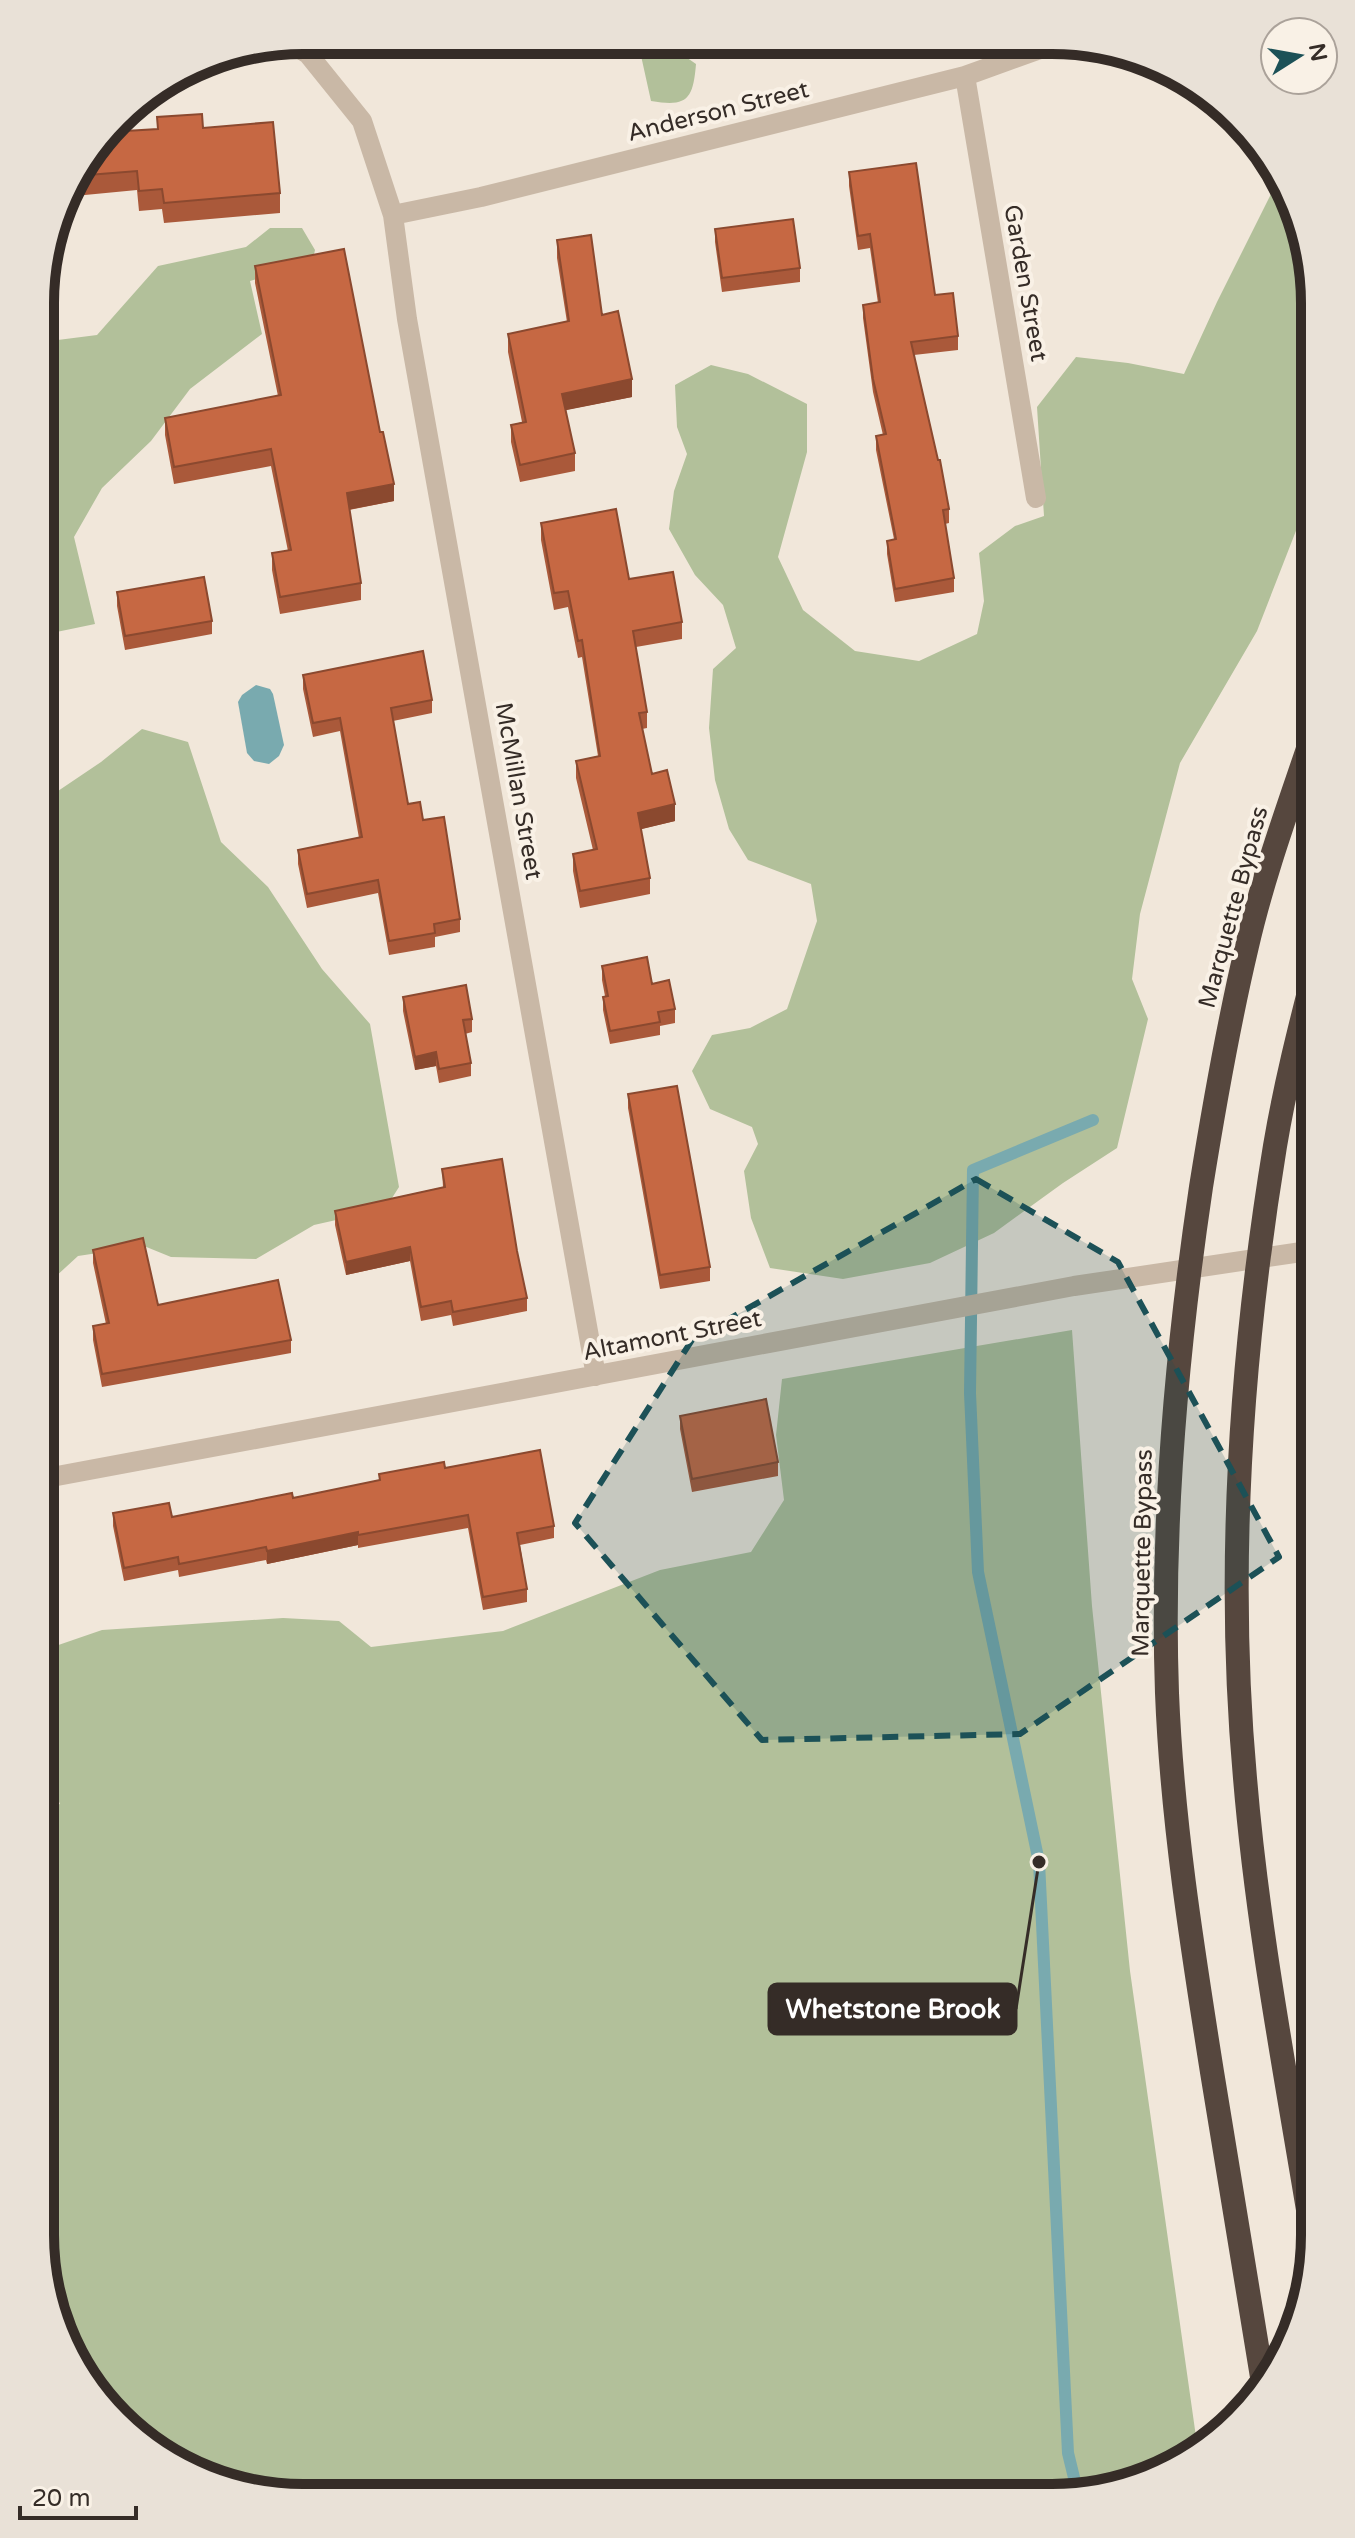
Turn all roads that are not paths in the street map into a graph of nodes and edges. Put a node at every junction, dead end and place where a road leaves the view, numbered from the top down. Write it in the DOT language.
graph roads {
  1 [pos="1026,54"];
  2 [pos="309,55"];
  3 [pos="965,76"];
  4 [pos="393,215"];
  5 [pos="1036,498"];
  6 [pos="1301,770"];
  7 [pos="1301,1026"];
  8 [pos="1301,1252"];
  9 [pos="596,1376"];
  10 [pos="54,1477"];
  11 [pos="1300,2159"];
  12 [pos="1261,2369"];
  1 -- 3 [label="street, Anderson Street"];
  2 -- 4 [label="street, McMillan Street"];
  3 -- 4 [label="street, Anderson Street"];
  3 -- 5 [label="street, Garden Street"];
  4 -- 9 [label="street, McMillan Street"];
  6 -- 12 [label="highway, Marquette Bypass"];
  7 -- 11 [label="highway"];
  8 -- 9 [label="street, Altamont Street"];
  9 -- 10 [label="street, Altamont Street"];
}
